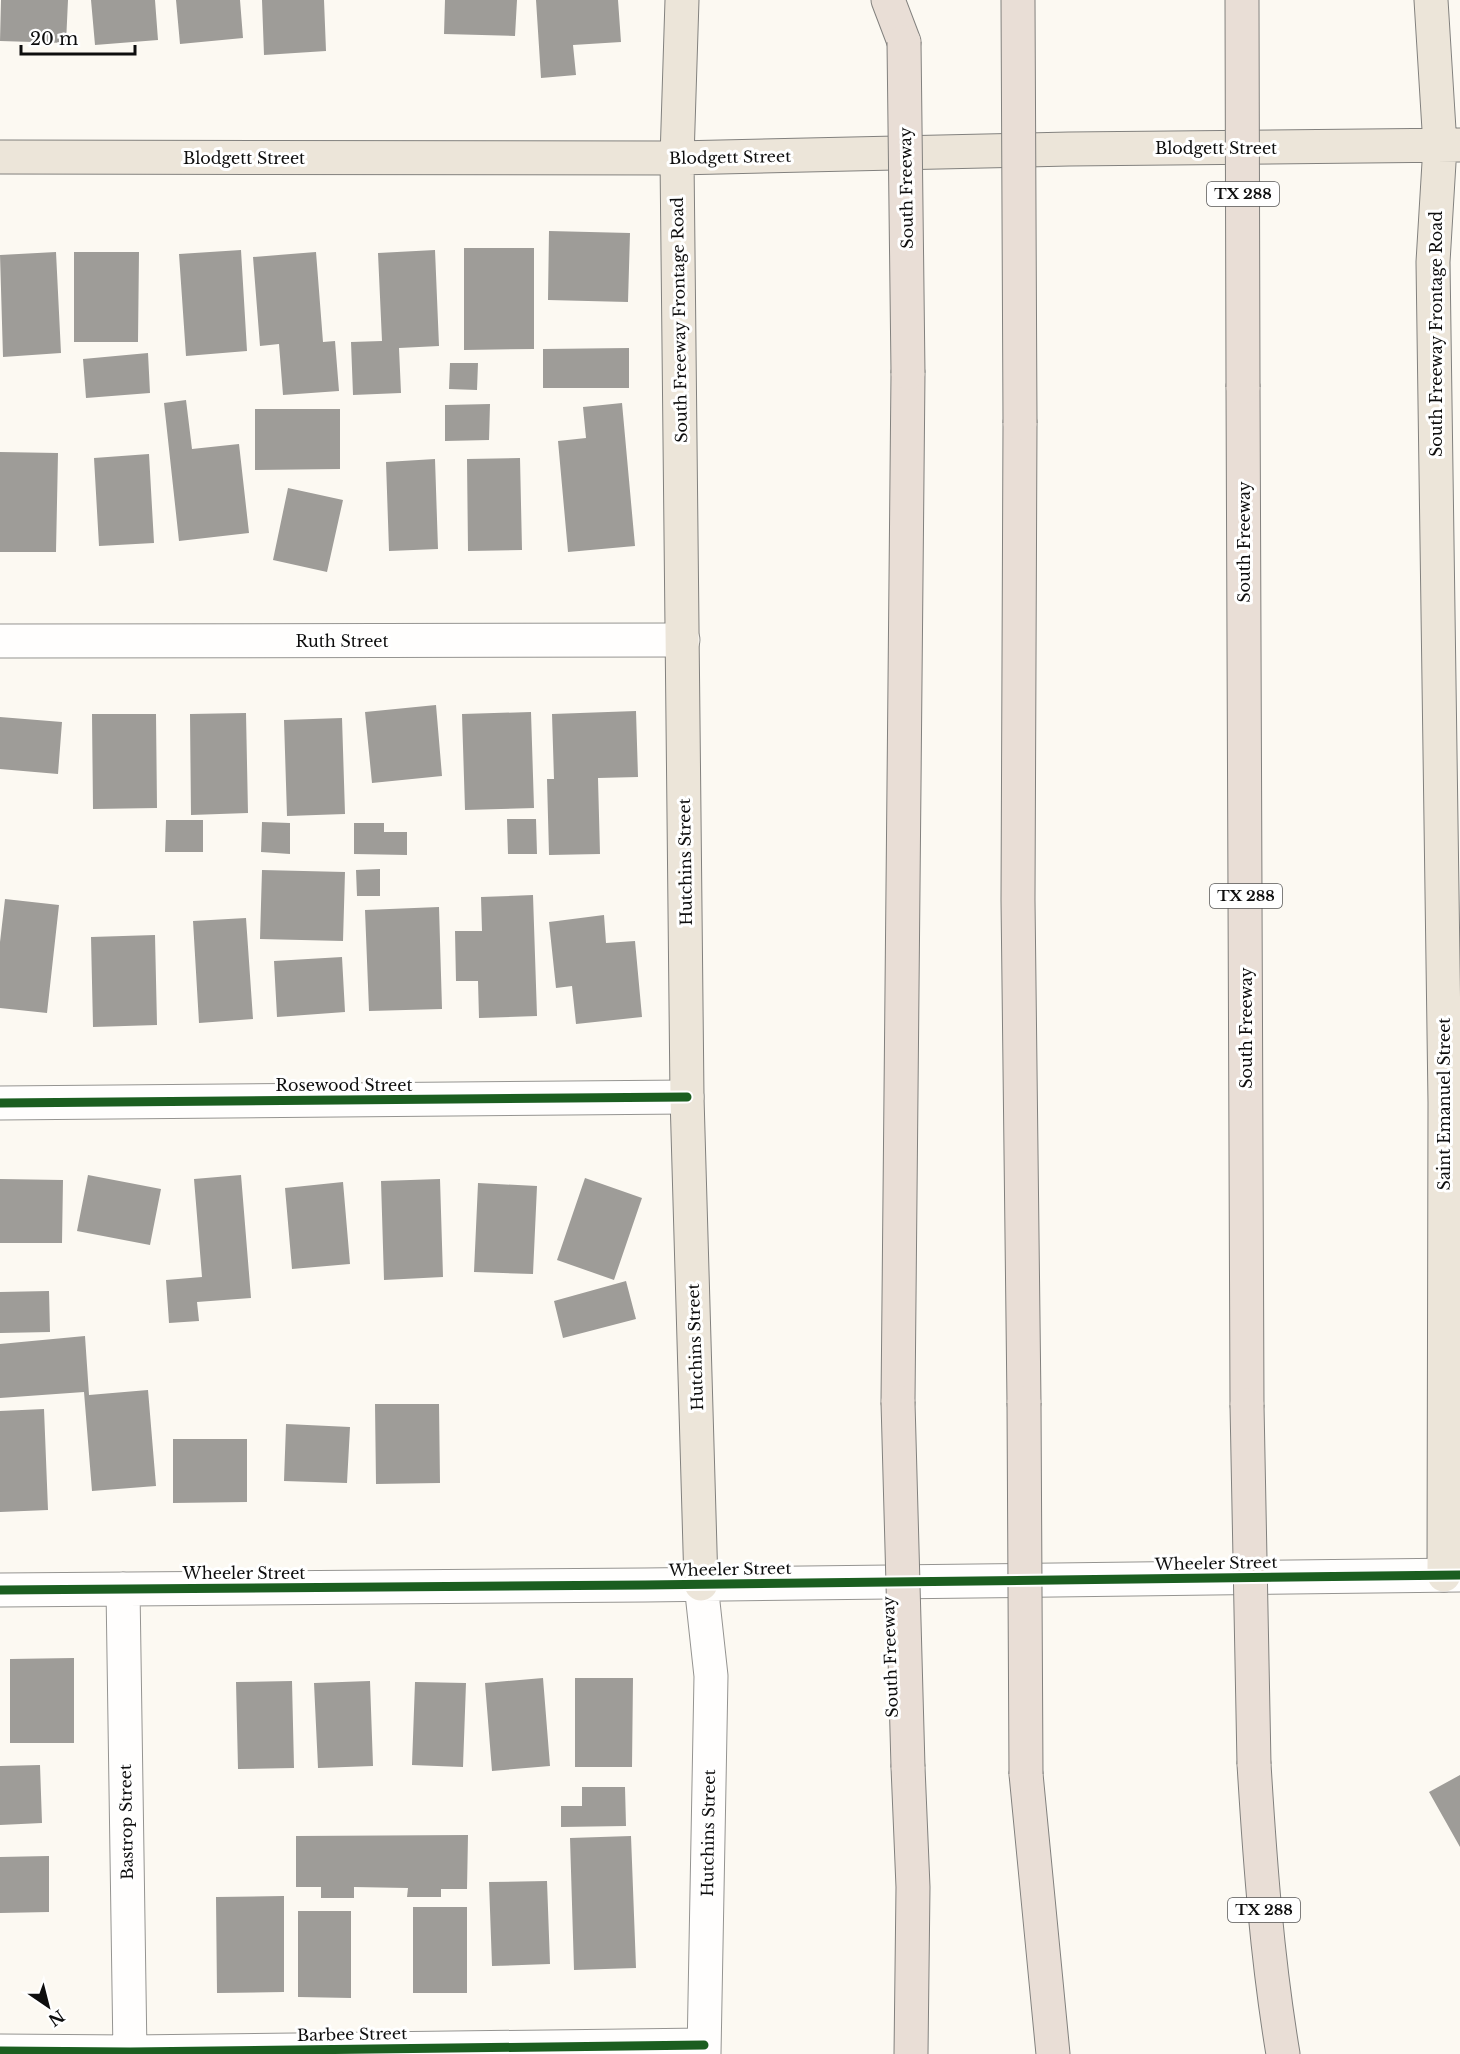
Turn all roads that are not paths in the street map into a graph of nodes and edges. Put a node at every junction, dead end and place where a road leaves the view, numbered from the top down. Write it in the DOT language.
graph roads {
  1 [pos="682,0"];
  2 [pos="888,0"];
  3 [pos="904,0"];
  4 [pos="1017,0"];
  5 [pos="1242,0"];
  6 [pos="1431,0"];
  7 [pos="904,42"];
  8 [pos="1450,146"];
  9 [pos="0,157"];
  10 [pos="677,158"];
  11 [pos="1449,633"];
  12 [pos="683,640"];
  13 [pos="0,641"];
  14 [pos="687,1097"];
  15 [pos="1453,1102"];
  16 [pos="0,1103"];
  17 [pos="1452,1575"];
  18 [pos="701,1584"];
  19 [pos="123,1589"];
  20 [pos="0,1590"];
  21 [pos="914,1887"];
  22 [pos="704,2049"];
  23 [pos="0,2051"];
  24 [pos="430,2051"];
  25 [pos="130,2053"];
  26 [pos="910,2054"];
  27 [pos="929,2054"];
  28 [pos="1053,2054"];
  29 [pos="1283,2054"];
  1 -- 10 [label="main road, South Freeway Frontage Road"];
  2 -- 7 [label="highway"];
  3 -- 7 [label="highway, South Freeway"];
  4 -- 28 [label="highway, bridge"];
  5 -- 29 [label="highway, South Freeway / TX 288, bridge"];
  6 -- 8 [label="main road, South Freeway Frontage Road"];
  7 -- 21 [label="highway, South Freeway, bridge"];
  8 -- 10 [label="main road, Blodgett Street"];
  8 -- 11 [label="main road, South Freeway Frontage Road"];
  9 -- 10 [label="main road, Blodgett Street"];
  10 -- 12 [label="main road, South Freeway Frontage Road"];
  11 -- 15 [label="main road, Saint Emanuel Street"];
  12 -- 13 [label="street, Ruth Street"];
  12 -- 14 [label="main road, Hutchins Street"];
  14 -- 16 [label="street, Rosewood Street"];
  14 -- 18 [label="main road, Hutchins Street"];
  15 -- 17 [label="main road, Saint Emanuel Street"];
  17 -- 18 [label="street, Wheeler Street"];
  18 -- 19 [label="street, Wheeler Street"];
  18 -- 22 [label="street, Hutchins Street"];
  19 -- 20 [label="street, Wheeler Street"];
  19 -- 25 [label="street, Bastrop Street"];
  21 -- 26 [label="highway"];
  21 -- 27 [label="highway"];
  22 -- 24 [label="street, Barbee Street"];
  23 -- 25 [label="street, Barbee Street"];
  24 -- 25 [label="street, Barbee Street"];
}
